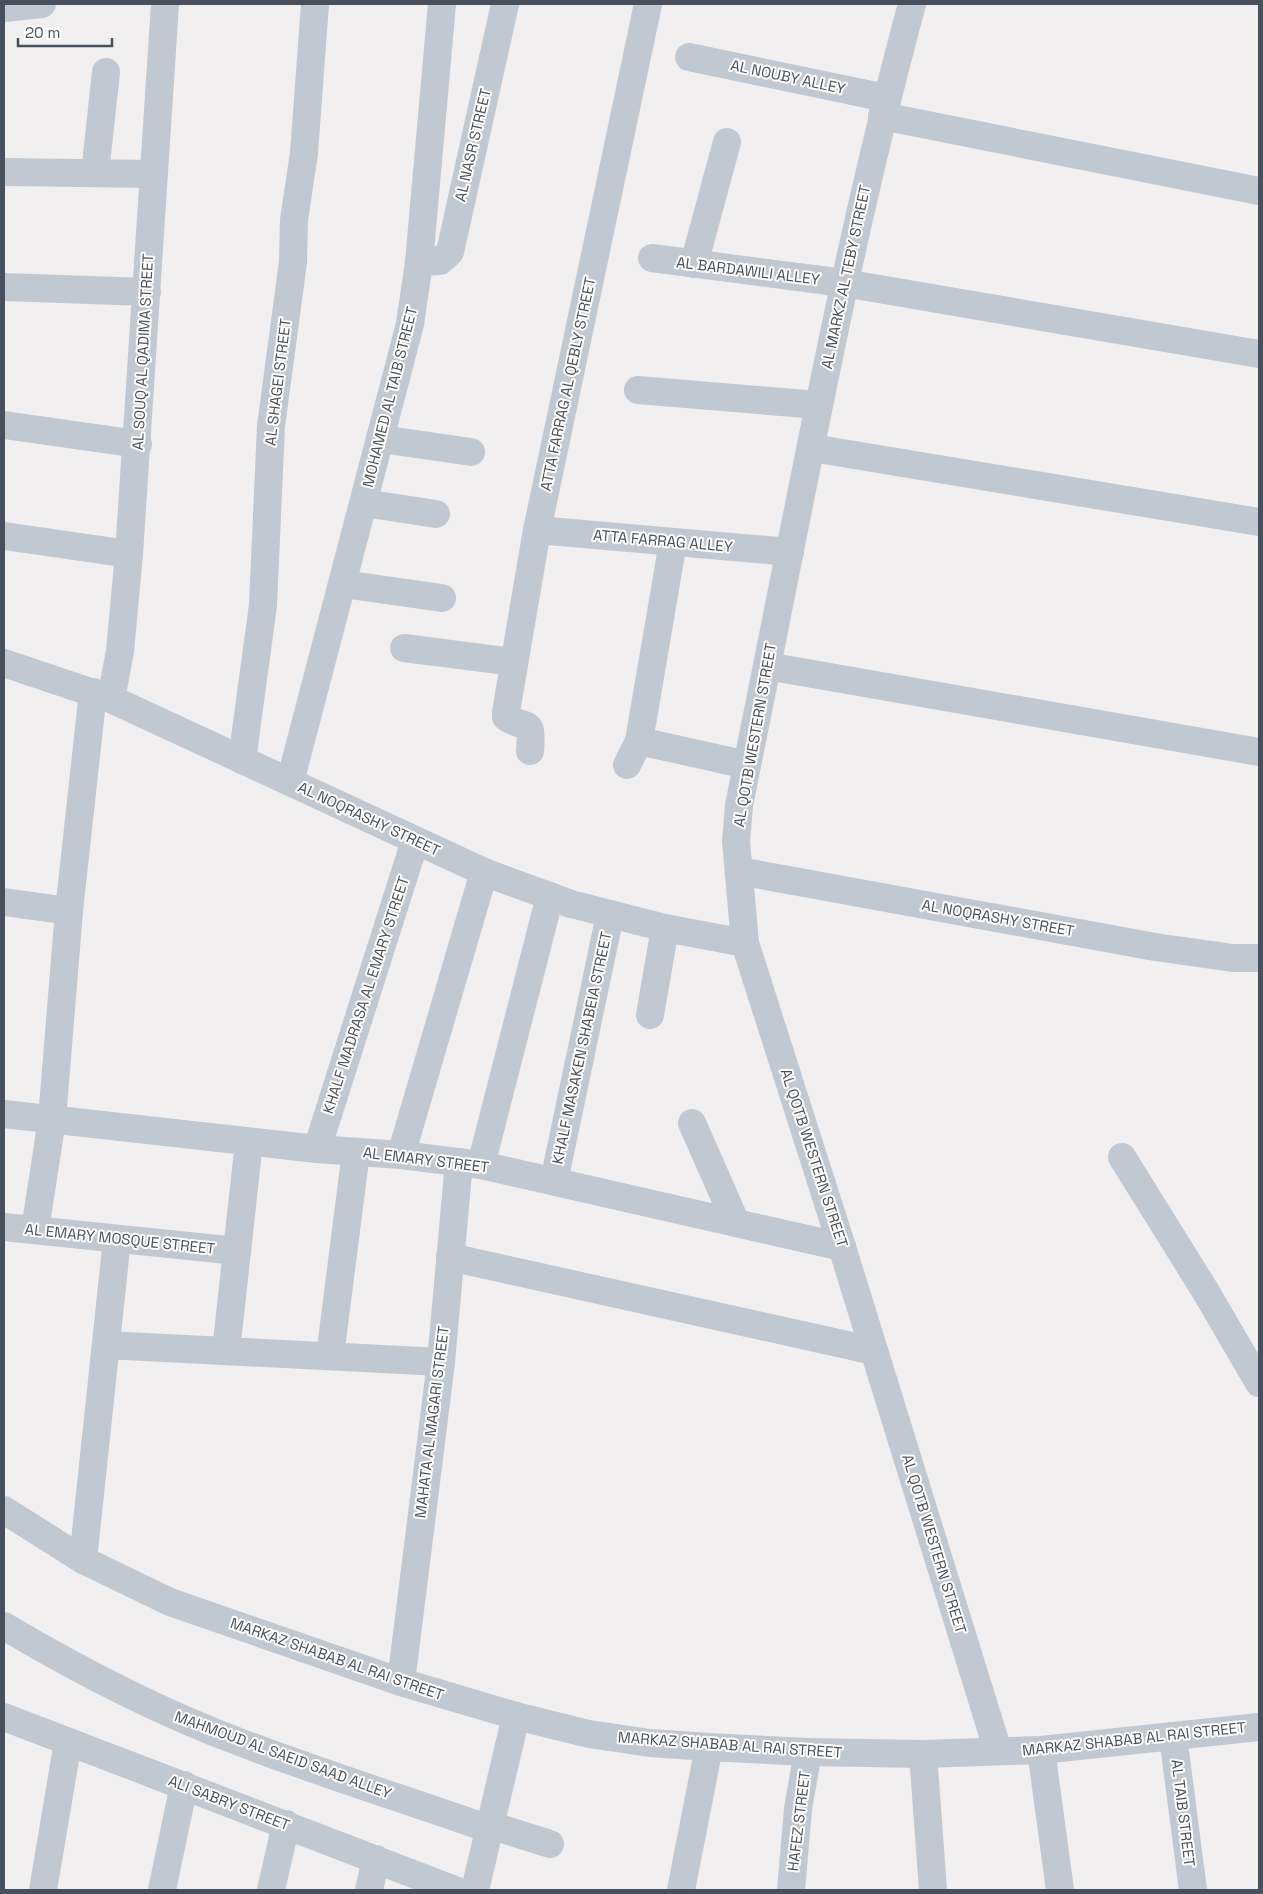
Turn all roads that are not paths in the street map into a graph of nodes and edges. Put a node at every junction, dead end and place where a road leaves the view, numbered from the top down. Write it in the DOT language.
graph roads {
  1 [pos="42,4"];
  2 [pos="165,4"];
  3 [pos="314,4"];
  4 [pos="442,4"];
  5 [pos="505,4"];
  6 [pos="648,4"];
  7 [pos="912,4"];
  8 [pos="4,8"];
  9 [pos="689,57"];
  10 [pos="106,72"];
  11 [pos="884,107"];
  12 [pos="727,142"];
  13 [pos="4,172"];
  14 [pos="95,173"];
  15 [pos="152,174"];
  16 [pos="1259,191"];
  17 [pos="652,258"];
  18 [pos="419,262"];
  19 [pos="694,264"];
  20 [pos="844,283"];
  21 [pos="4,287"];
  22 [pos="147,292"];
  23 [pos="1259,354"];
  24 [pos="638,390"];
  25 [pos="818,405"];
  26 [pos="4,425"];
  27 [pos="381,439"];
  28 [pos="138,444"];
  29 [pos="812,448"];
  30 [pos="471,452"];
  31 [pos="364,504"];
  32 [pos="436,514"];
  33 [pos="1259,522"];
  34 [pos="537,530"];
  35 [pos="4,536"];
  36 [pos="672,542"];
  37 [pos="790,552"];
  38 [pos="129,554"];
  39 [pos="343,584"];
  40 [pos="442,598"];
  41 [pos="404,648"];
  42 [pos="514,662"];
  43 [pos="4,663"];
  44 [pos="767,666"];
  45 [pos="102,696"];
  46 [pos="639,742"];
  47 [pos="530,751"];
  48 [pos="1259,752"];
  49 [pos="242,760"];
  50 [pos="627,765"];
  51 [pos="747,765"];
  52 [pos="290,782"];
  53 [pos="415,841"];
  54 [pos="739,871"];
  55 [pos="484,872"];
  56 [pos="550,896"];
  57 [pos="4,902"];
  58 [pos="70,911"];
  59 [pos="610,915"];
  60 [pos="665,928"];
  61 [pos="745,943"];
  62 [pos="1259,958"];
  63 [pos="650,1015"];
  64 [pos="4,1114"];
  65 [pos="52,1119"];
  66 [pos="692,1123"];
  67 [pos="249,1142"];
  68 [pos="317,1149"];
  69 [pos="356,1152"];
  70 [pos="401,1155"];
  71 [pos="1122,1157"];
  72 [pos="470,1163"];
  73 [pos="554,1181"];
  74 [pos="736,1223"];
  75 [pos="4,1227"];
  76 [pos="35,1230"];
  77 [pos="117,1238"];
  78 [pos="842,1247"];
  79 [pos="237,1251"];
  80 [pos="450,1257"];
  81 [pos="106,1345"];
  82 [pos="226,1351"];
  83 [pos="874,1351"];
  84 [pos="330,1356"];
  85 [pos="440,1362"];
  86 [pos="1259,1383"];
  87 [pos="4,1510"];
  88 [pos="83,1560"];
  89 [pos="4,1626"];
  90 [pos="401,1682"];
  91 [pos="516,1716"];
  92 [pos="4,1717"];
  93 [pos="1259,1727"];
  94 [pos="1173,1736"];
  95 [pos="68,1742"];
  96 [pos="709,1747"];
  97 [pos="1041,1750"];
  98 [pos="998,1751"];
  99 [pos="808,1752"];
  100 [pos="923,1754"];
  101 [pos="184,1785"];
  102 [pos="286,1824"];
  103 [pos="489,1827"];
  104 [pos="550,1844"];
  105 [pos="376,1860"];
  106 [pos="43,1890"];
  107 [pos="162,1890"];
  108 [pos="271,1890"];
  109 [pos="368,1890"];
  110 [pos="454,1890"];
  111 [pos="475,1890"];
  112 [pos="681,1890"];
  113 [pos="791,1890"];
  114 [pos="933,1890"];
  115 [pos="1060,1890"];
  116 [pos="1193,1890"];
  1 -- 8 [label="street"];
  2 -- 15 [label="street, AL SOUQ AL QADIMA STREET"];
  3 -- 49 [label="street, AL SHAGEI STREET"];
  4 -- 18 [label="street, MOHAMED AL TAIB STREET"];
  5 -- 18 [label="street, AL NASR STREET"];
  6 -- 34 [label="street, ATTA FARRAG AL QEBLY STREET"];
  7 -- 11 [label="street, AL MARKZ AL TEBY STREET"];
  9 -- 11 [label="street, AL NOUBY ALLEY"];
  10 -- 14 [label="street"];
  11 -- 16 [label="street, AL NOUBY ALLEY"];
  11 -- 20 [label="street, AL MARKZ AL TEBY STREET"];
  12 -- 19 [label="street"];
  13 -- 14 [label="street"];
  14 -- 15 [label="street"];
  15 -- 22 [label="street, AL SOUQ AL QADIMA STREET"];
  17 -- 19 [label="street, AL BARDAWILI ALLEY"];
  18 -- 27 [label="street, MOHAMED AL TAIB STREET"];
  19 -- 20 [label="street, AL BARDAWILI ALLEY"];
  20 -- 23 [label="street, AL BARDAWILI ALLEY"];
  20 -- 25 [label="street, AL MARKZ AL TEBY STREET"];
  21 -- 22 [label="street"];
  22 -- 28 [label="street, AL SOUQ AL QADIMA STREET"];
  24 -- 25 [label="street"];
  25 -- 29 [label="street, AL MARKZ AL TEBY STREET"];
  26 -- 28 [label="street"];
  27 -- 30 [label="street"];
  27 -- 31 [label="street, MOHAMED AL TAIB STREET"];
  28 -- 38 [label="street, AL SOUQ AL QADIMA STREET"];
  29 -- 33 [label="street"];
  29 -- 37 [label="street, AL MARKZ AL TEBY STREET"];
  31 -- 32 [label="street"];
  31 -- 39 [label="street, MOHAMED AL TAIB STREET"];
  34 -- 36 [label="street, ATTA FARRAG ALLEY"];
  34 -- 42 [label="street, ATTA FARRAG AL QEBLY STREET"];
  35 -- 38 [label="street"];
  36 -- 37 [label="street, ATTA FARRAG ALLEY"];
  36 -- 46 [label="street"];
  37 -- 44 [label="street, AL QOTB WESTERN STREET"];
  38 -- 45 [label="street, AL SOUQ AL QADIMA STREET"];
  39 -- 40 [label="street"];
  39 -- 52 [label="street, MOHAMED AL TAIB STREET"];
  41 -- 42 [label="street"];
  42 -- 47 [label="street, ATTA FARRAG AL QEBLY STREET"];
  43 -- 45 [label="street, AL NOQRASHY STREET"];
  44 -- 48 [label="street"];
  44 -- 51 [label="street, AL QOTB WESTERN STREET"];
  45 -- 49 [label="street, AL NOQRASHY STREET"];
  45 -- 58 [label="street, AL SOUQ AL QADIMA STREET"];
  46 -- 50 [label="street"];
  46 -- 51 [label="street"];
  49 -- 52 [label="street, AL NOQRASHY STREET"];
  51 -- 54 [label="street, AL QOTB WESTERN STREET"];
  52 -- 53 [label="street, AL NOQRASHY STREET"];
  53 -- 55 [label="street, AL NOQRASHY STREET"];
  53 -- 68 [label="street, KHALF MADRASA AL EMARY STREET"];
  54 -- 61 [label="street, AL QOTB WESTERN STREET"];
  54 -- 62 [label="street, AL NOQRASHY STREET"];
  55 -- 56 [label="street, AL NOQRASHY STREET"];
  55 -- 70 [label="street"];
  56 -- 59 [label="street, AL NOQRASHY STREET"];
  56 -- 72 [label="street, MAHATA AL MAGARI STREET"];
  57 -- 58 [label="street"];
  58 -- 65 [label="street, AL SOUQ AL QADIMA STREET"];
  59 -- 60 [label="street, AL NOQRASHY STREET"];
  59 -- 73 [label="street, KHALF MASAKEN SHABEIA STREET"];
  60 -- 61 [label="street, AL NOQRASHY STREET"];
  60 -- 63 [label="street"];
  61 -- 78 [label="street, AL QOTB WESTERN STREET"];
  64 -- 65 [label="street, AL EMARY STREET"];
  65 -- 67 [label="street, AL EMARY STREET"];
  65 -- 76 [label="street, AL SOUQ AL QADIMA STREET"];
  66 -- 74 [label="street"];
  67 -- 68 [label="street, AL EMARY STREET"];
  67 -- 79 [label="street"];
  68 -- 69 [label="street, AL EMARY STREET"];
  69 -- 70 [label="street, AL EMARY STREET"];
  69 -- 84 [label="street"];
  70 -- 72 [label="street, AL EMARY STREET"];
  71 -- 86 [label="street"];
  72 -- 73 [label="street, AL EMARY STREET"];
  72 -- 80 [label="street, MAHATA AL MAGARI STREET"];
  73 -- 74 [label="street, AL EMARY STREET"];
  74 -- 78 [label="street, AL EMARY STREET"];
  75 -- 76 [label="street, AL EMARY MOSQUE STREET"];
  76 -- 77 [label="street, AL EMARY MOSQUE STREET"];
  77 -- 79 [label="street, AL EMARY MOSQUE STREET"];
  77 -- 81 [label="street"];
  78 -- 83 [label="street, AL QOTB WESTERN STREET"];
  79 -- 82 [label="street"];
  80 -- 83 [label="street"];
  80 -- 85 [label="street, MAHATA AL MAGARI STREET"];
  81 -- 82 [label="street"];
  81 -- 88 [label="street"];
  82 -- 84 [label="street"];
  83 -- 98 [label="street, AL QOTB WESTERN STREET"];
  84 -- 85 [label="street"];
  85 -- 90 [label="street, MAHATA AL MAGARI STREET"];
  87 -- 88 [label="street, MARKAZ SHABAB AL RAI STREET"];
  88 -- 90 [label="street, MARKAZ SHABAB AL RAI STREET"];
  89 -- 103 [label="street, MAHMOUD AL SAEID SAAD ALLEY"];
  90 -- 91 [label="street, MARKAZ SHABAB AL RAI STREET"];
  91 -- 96 [label="street, MARKAZ SHABAB AL RAI STREET"];
  91 -- 103 [label="street"];
  92 -- 95 [label="street, ALI SABRY STREET"];
  93 -- 94 [label="street, MARKAZ SHABAB AL RAI STREET"];
  94 -- 97 [label="street, MARKAZ SHABAB AL RAI STREET"];
  94 -- 116 [label="street, AL TAIB STREET"];
  95 -- 101 [label="street, ALI SABRY STREET"];
  95 -- 106 [label="street"];
  96 -- 99 [label="street, MARKAZ SHABAB AL RAI STREET"];
  96 -- 112 [label="street"];
  97 -- 98 [label="street, MARKAZ SHABAB AL RAI STREET"];
  97 -- 115 [label="street"];
  98 -- 100 [label="street, MARKAZ SHABAB AL RAI STREET"];
  99 -- 100 [label="street, MARKAZ SHABAB AL RAI STREET"];
  99 -- 113 [label="street, HAFEZ STREET"];
  100 -- 114 [label="street"];
  101 -- 102 [label="street, ALI SABRY STREET"];
  101 -- 107 [label="street"];
  102 -- 105 [label="street, ALI SABRY STREET"];
  102 -- 108 [label="street"];
  103 -- 104 [label="street, MAHMOUD AL SAEID SAAD ALLEY"];
  103 -- 111 [label="street"];
  105 -- 109 [label="street"];
  105 -- 110 [label="street, ALI SABRY STREET"];
}
